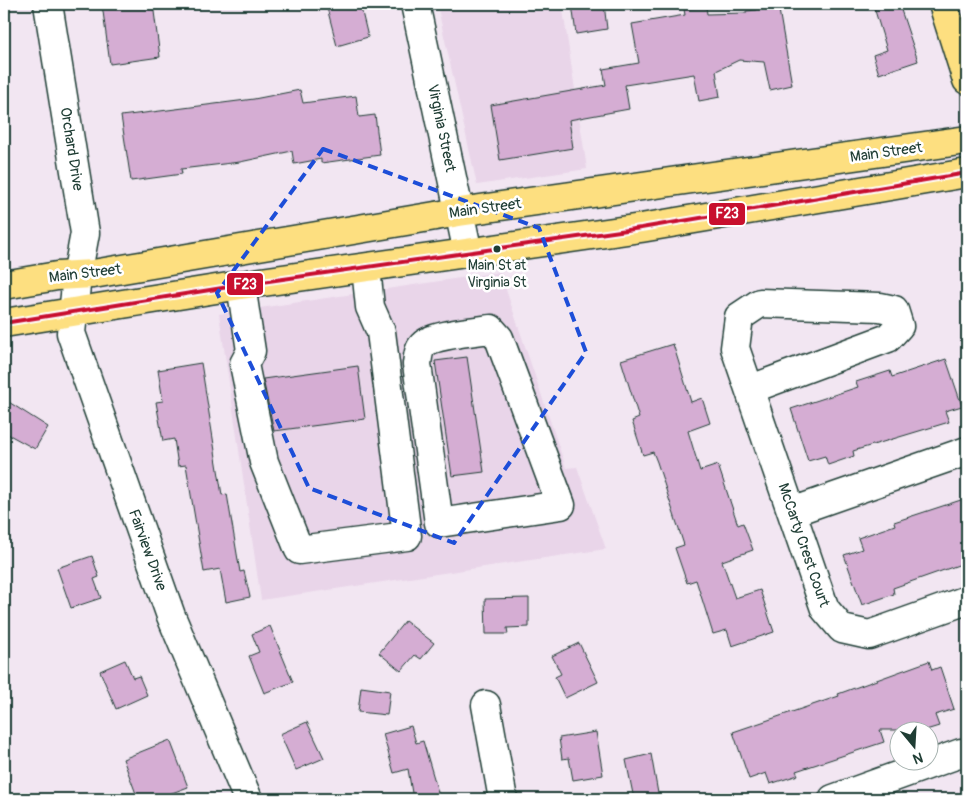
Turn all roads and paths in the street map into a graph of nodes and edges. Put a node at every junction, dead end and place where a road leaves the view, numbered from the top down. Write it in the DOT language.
graph roads {
  1 [pos="48,4"];
  2 [pos="415,4"];
  3 [pos="943,4"];
  4 [pos="967,80"];
  5 [pos="967,140"];
  6 [pos="967,173"];
  7 [pos="459,212"];
  8 [pos="468,253"];
  9 [pos="366,268"];
  10 [pos="4,285"];
  11 [pos="241,285"];
  12 [pos="75,295"];
  13 [pos="4,323"];
  14 [pos="491,329"];
  15 [pos="751,389"];
  16 [pos="967,451"];
  17 [pos="792,512"];
  18 [pos="967,600"];
  19 [pos="486,705"];
  20 [pos="967,754"];
  21 [pos="248,799"];
  22 [pos="503,799"];
  23 [pos="834,799"];
  1 -- 12 [label="street, Orchard Drive"];
  2 -- 7 [label="street, Virginia Street"];
  3 -- 4 [label="main road"];
  5 -- 7 [label="main road, Main Street"];
  6 -- 8 [label="main road, Main Street"];
  7 -- 8 [label="street, Virginia Street"];
  7 -- 12 [label="main road, Main Street"];
  8 -- 9 [label="main road, Main Street"];
  9 -- 11 [label="main road, Main Street"];
  9 -- 11 [label="street"];
  10 -- 12 [label="main road, Main Street"];
  11 -- 12 [label="main road, Main Street"];
  12 -- 13 [label="main road, Main Street"];
  12 -- 21 [label="street, Fairview Drive"];
  14 -- 14 [label="street"];
  15 -- 15 [label="street, McCarty Crest Court"];
  15 -- 17 [label="street, McCarty Crest Court"];
  16 -- 17 [label="street"];
  17 -- 18 [label="street, McCarty Crest Court"];
  19 -- 22 [label="street"];
  20 -- 23 [label="street"];
}
